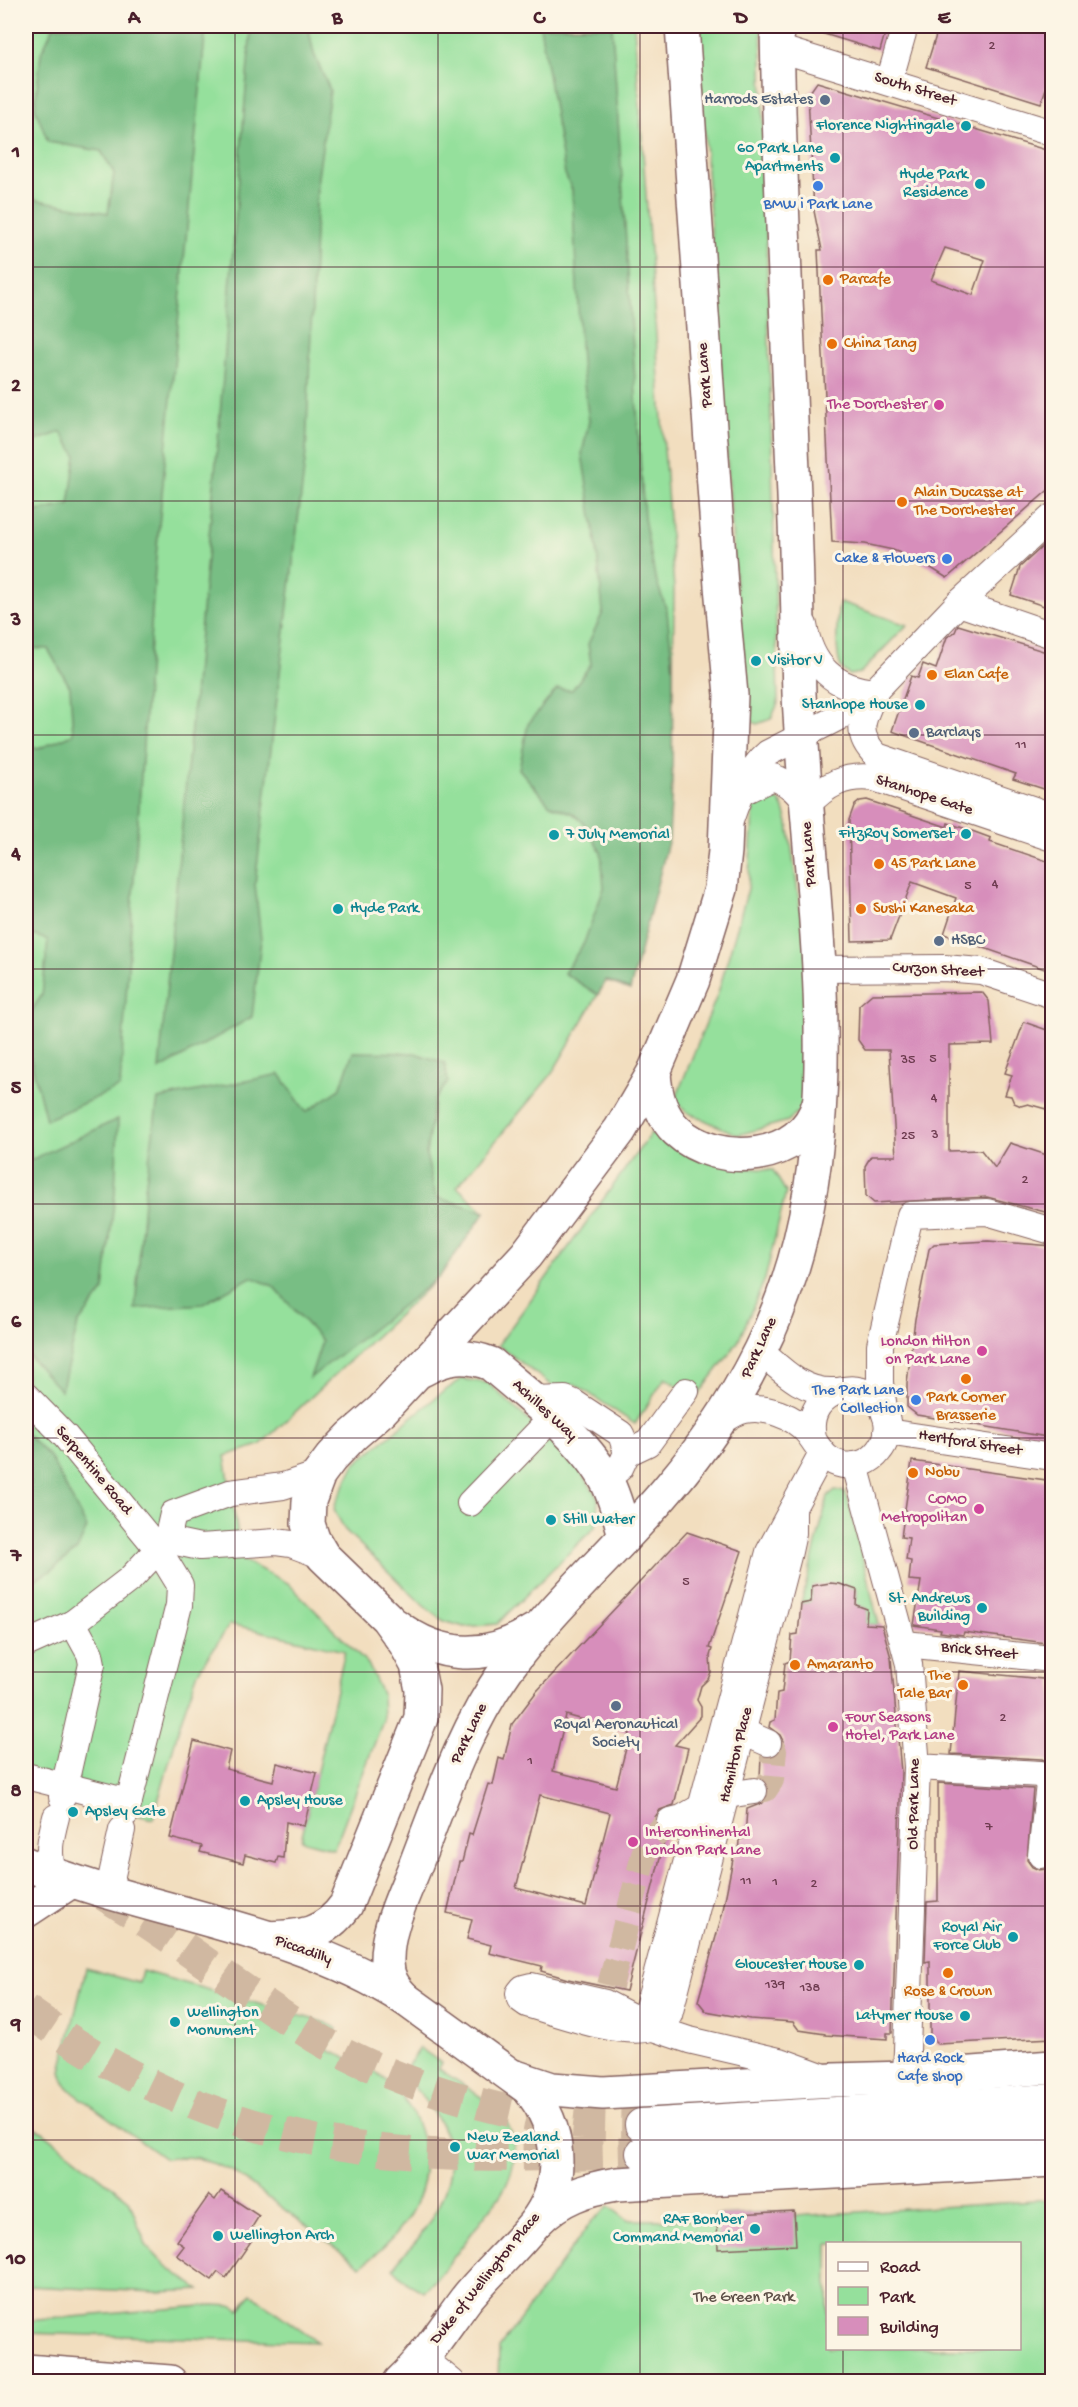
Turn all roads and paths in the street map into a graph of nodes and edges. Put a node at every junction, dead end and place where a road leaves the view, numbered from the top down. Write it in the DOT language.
graph roads {
  1 [pos="682,26"];
  2 [pos="905,26"];
  3 [pos="777,37"];
  4 [pos="889,82"];
  5 [pos="1053,133"];
  6 [pos="1053,517"];
  7 [pos="797,586"];
  8 [pos="958,603"];
  9 [pos="1053,635"];
  10 [pos="875,692"];
  11 [pos="802,736"];
  12 [pos="742,792"];
  13 [pos="807,805"];
  14 [pos="1053,816"];
  15 [pos="726,832"];
  16 [pos="1053,838"];
  17 [pos="819,969"];
  18 [pos="1053,996"];
  19 [pos="654,1072"];
  20 [pos="820,1101"];
  21 [pos="1053,1231"];
  22 [pos="880,1345"];
  23 [pos="760,1352"];
  24 [pos="416,1374"];
  25 [pos="840,1390"];
  26 [pos="686,1391"];
  27 [pos="26,1396"];
  28 [pos="543,1409"];
  29 [pos="886,1423"];
  30 [pos="717,1425"];
  31 [pos="818,1447"];
  32 [pos="627,1453"];
  33 [pos="1053,1457"];
  34 [pos="855,1465"];
  35 [pos="319,1474"];
  36 [pos="606,1479"];
  37 [pos="470,1503"];
  38 [pos="793,1508"];
  39 [pos="625,1534"];
  40 [pos="162,1544"];
  41 [pos="323,1556"];
  42 [pos="387,1618"];
  43 [pos="548,1618"];
  44 [pos="73,1623"];
  45 [pos="26,1644"];
  46 [pos="906,1644"];
  47 [pos="1053,1659"];
  48 [pos="743,1732"];
  49 [pos="768,1743"];
  50 [pos="917,1767"];
  51 [pos="26,1776"];
  52 [pos="754,1791"];
  53 [pos="727,1795"];
  54 [pos="61,1800"];
  55 [pos="701,1807"];
  56 [pos="126,1815"];
  57 [pos="669,1821"];
  58 [pos="1041,1855"];
  59 [pos="50,1874"];
  60 [pos="108,1893"];
  61 [pos="26,1911"];
  62 [pos="265,1938"];
  63 [pos="405,1999"];
  64 [pos="653,2028"];
  65 [pos="1053,2067"];
  66 [pos="512,2076"];
  67 [pos="906,2078"];
  68 [pos="833,2080"];
  69 [pos="1053,2100"];
  70 [pos="1053,2128"];
  71 [pos="1053,2160"];
  72 [pos="536,2222"];
  73 [pos="423,2358"];
  74 [pos="26,2371"];
  75 [pos="170,2382"];
  76 [pos="400,2382"];
  77 [pos="452,2382"];
  1 -- 15 [label="highway, Park Lane"];
  2 -- 4 [label="street"];
  3 -- 4 [label="street, South Street"];
  3 -- 7 [label="highway, Park Lane"];
  4 -- 5 [label="street, South Street"];
  6 -- 8 [label="street"];
  7 -- 10 [label="street, Park Lane"];
  7 -- 11 [label="highway, Park Lane"];
  8 -- 9 [label="street"];
  8 -- 10 [label="street"];
  10 -- 11 [label="street"];
  10 -- 14 [label="street, Stanhope Gate"];
  11 -- 12 [label="street"];
  11 -- 13 [label="highway, Park Lane"];
  12 -- 13 [label="street"];
  12 -- 15 [label="street, Park Lane"];
  13 -- 16 [label="street, Stanhope Gate"];
  13 -- 17 [label="highway, Park Lane"];
  15 -- 19 [label="highway, Park Lane"];
  17 -- 18 [label="street, Curzon Street"];
  17 -- 20 [label="highway, Park Lane"];
  19 -- 20 [label="highway"];
  19 -- 24 [label="highway, Park Lane"];
  20 -- 23 [label="highway, Park Lane"];
  21 -- 22 [label="street"];
  22 -- 25 [label="street"];
  22 -- 29 [label="street"];
  23 -- 25 [label="street"];
  23 -- 30 [label="highway, Park Lane"];
  24 -- 28 [label="highway, Achilles Way"];
  24 -- 35 [label="highway, Park Lane"];
  25 -- 29 [label="street"];
  25 -- 31 [label="street"];
  26 -- 32 [label="street"];
  27 -- 40 [label="street, Serpentine Road"];
  28 -- 32 [label="street"];
  28 -- 36 [label="highway, Achilles Way"];
  28 -- 37 [label="street"];
  29 -- 33 [label="street, Hertford Street"];
  29 -- 34 [label="street"];
  30 -- 31 [label="street"];
  30 -- 39 [label="highway, Park Lane"];
  31 -- 34 [label="street"];
  31 -- 38 [label="street, Hamilton Place"];
  32 -- 36 [label="street"];
  34 -- 46 [label="street, Old Park Lane"];
  35 -- 40 [label="street"];
  35 -- 41 [label="highway, Park Lane"];
  36 -- 39 [label="highway, Achilles Way"];
  38 -- 48 [label="street, Hamilton Place"];
  38 -- 55 [label="street, Hamilton Place"];
  39 -- 43 [label="highway, Park Lane"];
  40 -- 41 [label="street"];
  40 -- 44 [label="street"];
  40 -- 56 [label="street, Serpentine Road"];
  41 -- 42 [label="highway, Park Lane"];
  42 -- 43 [label="highway"];
  42 -- 62 [label="highway, Park Lane"];
  43 -- 63 [label="highway, Park Lane"];
  44 -- 45 [label="street"];
  44 -- 54 [label="street"];
  46 -- 47 [label="street, Brick Street"];
  46 -- 50 [label="street, Old Park Lane"];
  48 -- 49 [label="street"];
  48 -- 53 [label="street, Hamilton Place"];
  50 -- 58 [label="street"];
  50 -- 67 [label="street, Old Park Lane"];
  51 -- 54 [label="street"];
  52 -- 53 [label="street"];
  53 -- 64 [label="street, Hamilton Place"];
  54 -- 56 [label="street"];
  54 -- 59 [label="street"];
  55 -- 57 [label="street"];
  55 -- 64 [label="street, Hamilton Place"];
  56 -- 60 [label="street, Serpentine Road"];
  59 -- 60 [label="highway, Piccadilly"];
  59 -- 61 [label="highway"];
  60 -- 62 [label="highway, Piccadilly"];
  62 -- 63 [label="highway, Piccadilly"];
  63 -- 66 [label="highway, Piccadilly"];
  64 -- 64 [label="street"];
  64 -- 68 [label="street"];
  65 -- 67 [label="highway"];
  66 -- 68 [label="highway"];
  66 -- 72 [label="highway, Duke of Wellington Place"];
  67 -- 68 [label="highway"];
  69 -- 70 [label="main road"];
  71 -- 72 [label="highway"];
  72 -- 73 [label="highway, Duke of Wellington Place"];
  73 -- 76 [label="highway, Duke of Wellington Place"];
  73 -- 77 [label="street"];
  74 -- 75 [label="highway"];
}
